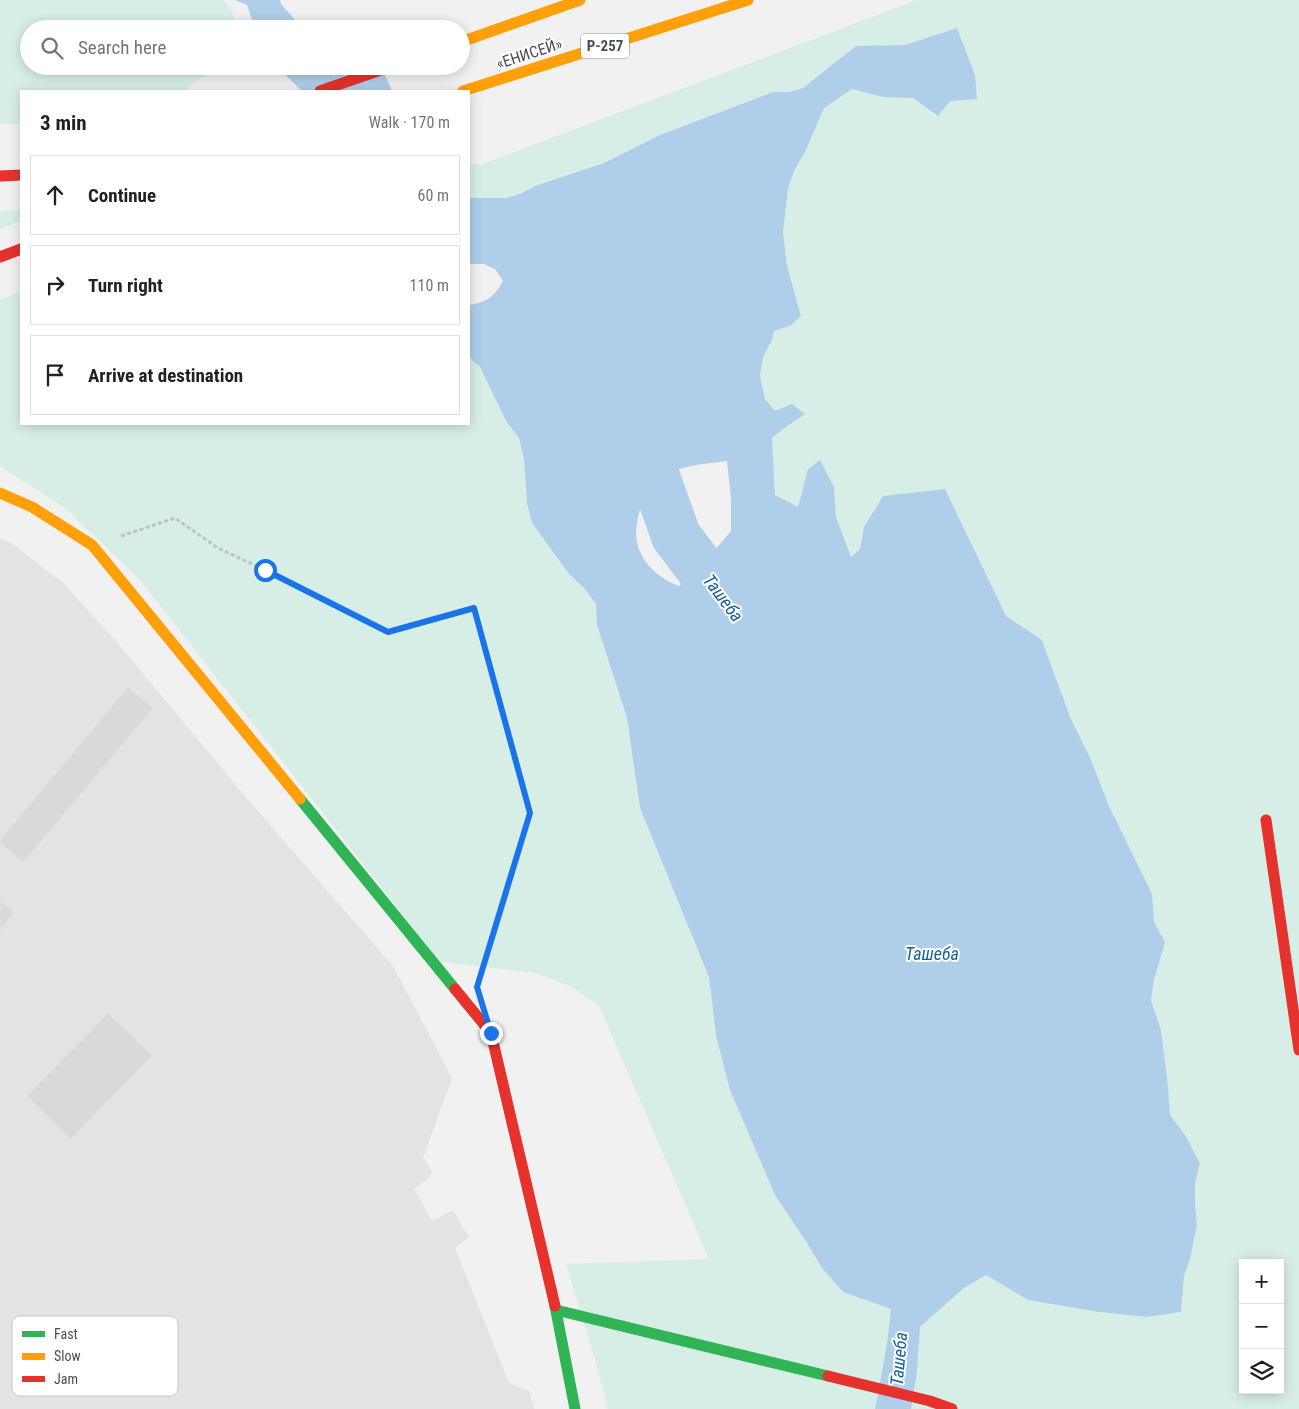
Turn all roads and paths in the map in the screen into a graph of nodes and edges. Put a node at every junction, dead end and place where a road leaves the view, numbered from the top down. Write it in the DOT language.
graph roads {
  1 [pos="580,0"];
  2 [pos="748,0"];
  3 [pos="470,39"];
  4 [pos="366,75"];
  5 [pos="323,90"];
  6 [pos="466,90"];
  7 [pos="20,175"];
  8 [pos="0,176"];
  9 [pos="20,249"];
  10 [pos="0,257"];
  11 [pos="0,493"];
  12 [pos="92,545"];
  13 [pos="1266,820"];
  14 [pos="480,978"];
  15 [pos="1299,1050"];
  16 [pos="556,1310"];
  17 [pos="574,1409"];
  18 [pos="952,1409"];
  1 -- 3 [label="main road, «ЕНИСЕЙ»"];
  2 -- 6 [label="main road, «ЕНИСЕЙ» / Р-257"];
  4 -- 5 [label="main road"];
  7 -- 8 [label="main road"];
  9 -- 10 [label="main road"];
  11 -- 12 [label="main road"];
  12 -- 14 [label="path"];
  12 -- 16 [label="main road"];
  13 -- 15 [label="main road"];
  16 -- 17 [label="main road"];
  16 -- 18 [label="main road"];
}
